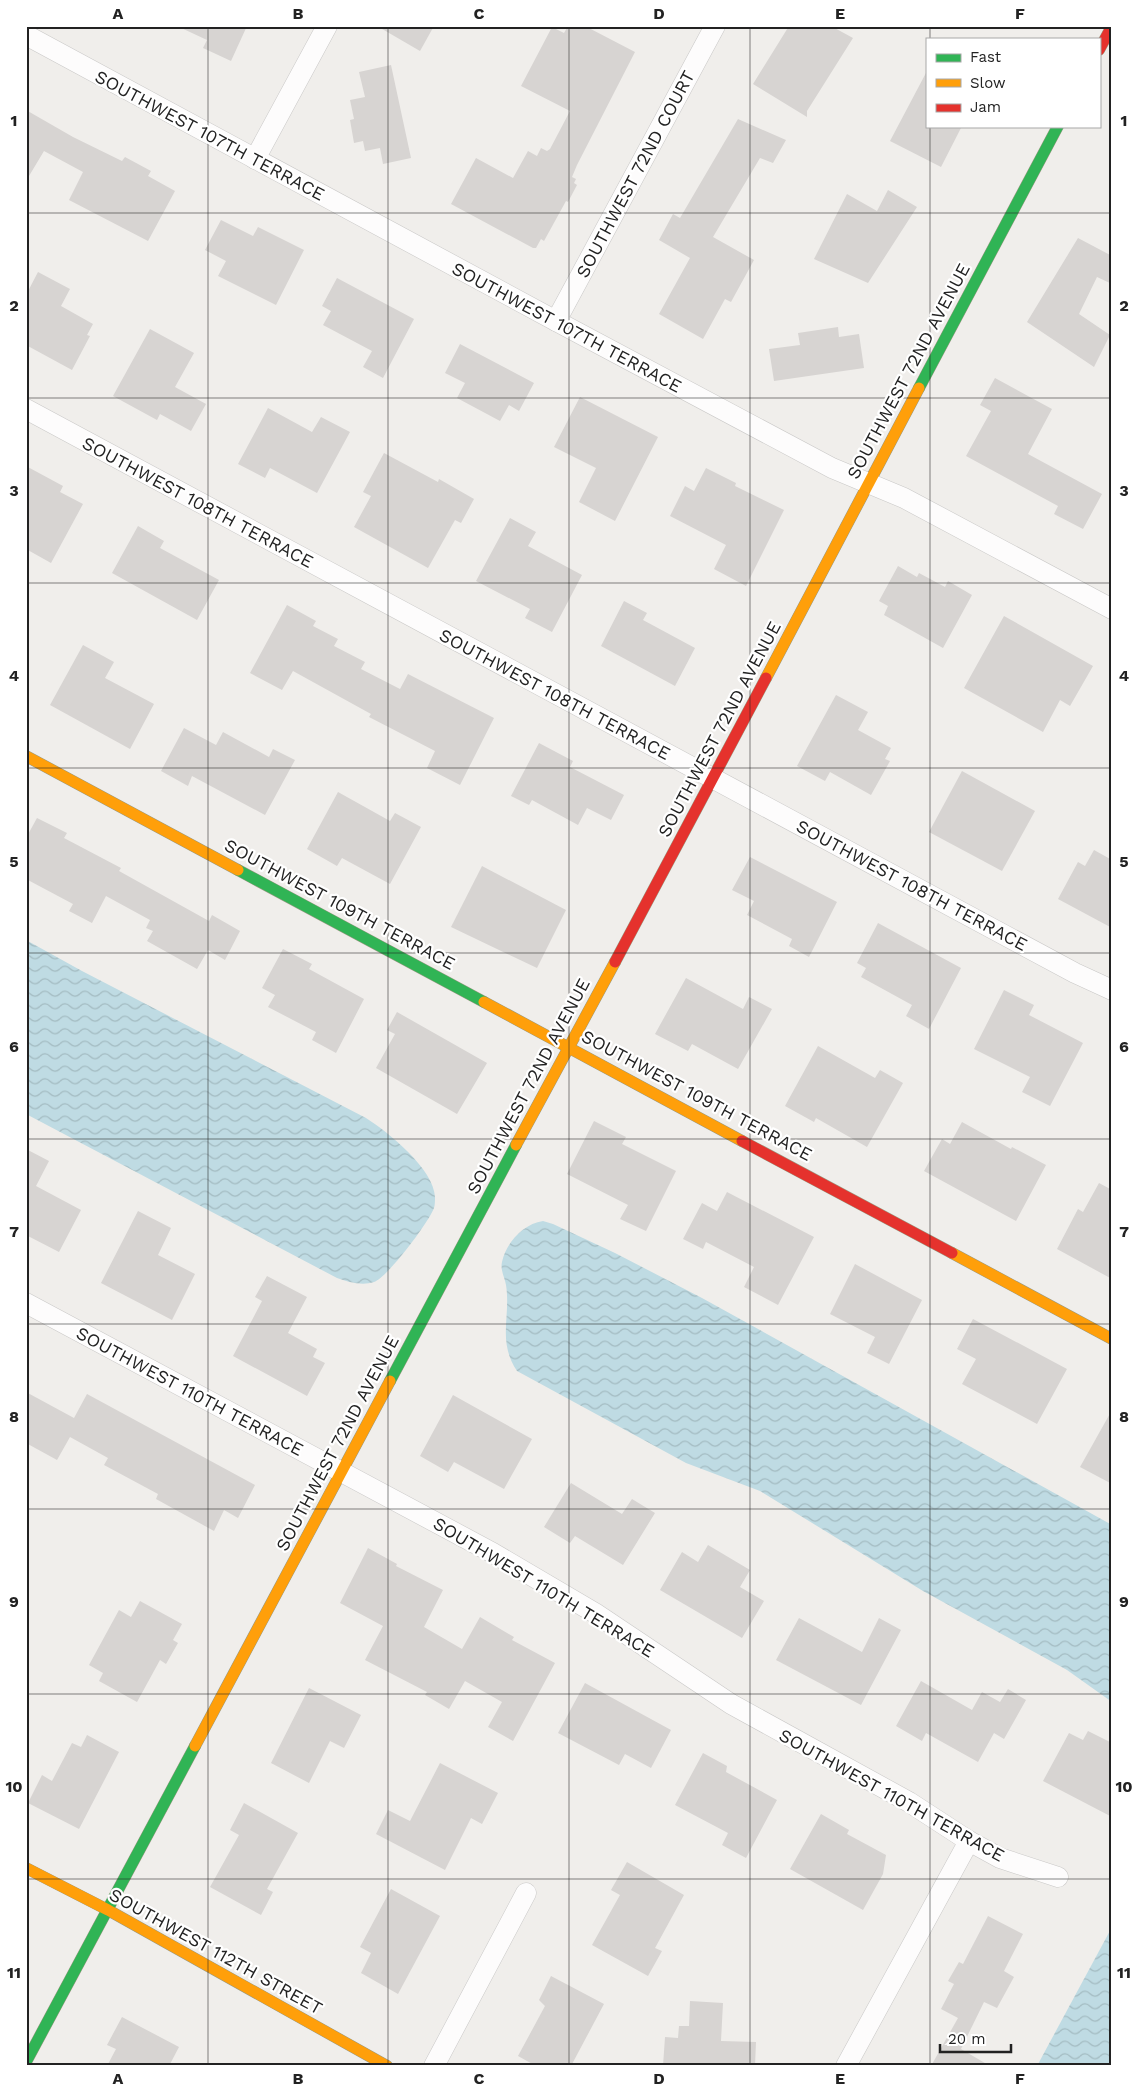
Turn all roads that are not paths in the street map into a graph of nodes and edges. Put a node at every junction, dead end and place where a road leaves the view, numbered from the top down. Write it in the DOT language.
graph roads {
  1 [pos="327,26"];
  2 [pos="715,26"];
  3 [pos="1112,26"];
  4 [pos="26,35"];
  5 [pos="1100,48"];
  6 [pos="1057,128"];
  7 [pos="255,159"];
  8 [pos="556,321"];
  9 [pos="26,409"];
  10 [pos="868,484"];
  11 [pos="1112,609"];
  12 [pos="26,756"];
  13 [pos="713,779"];
  14 [pos="1112,990"];
  15 [pos="569,1046"];
  16 [pos="26,1303"];
  17 [pos="1112,1339"];
  18 [pos="340,1472"];
  19 [pos="969,1840"];
  20 [pos="26,1868"];
  21 [pos="1058,1878"];
  22 [pos="526,1893"];
  23 [pos="108,1910"];
  24 [pos="26,2062"];
  25 [pos="387,2066"];
  26 [pos="434,2066"];
  27 [pos="846,2066"];
  1 -- 7 [label="street"];
  2 -- 8 [label="street, SOUTHWEST 72ND COURT"];
  3 -- 5 [label="street"];
  4 -- 7 [label="street, SOUTHWEST 107TH TERRACE"];
  6 -- 10 [label="street, SOUTHWEST 72ND AVENUE"];
  7 -- 8 [label="street, SOUTHWEST 107TH TERRACE"];
  8 -- 10 [label="street, SOUTHWEST 107TH TERRACE"];
  9 -- 13 [label="street, SOUTHWEST 108TH TERRACE"];
  10 -- 11 [label="street, SOUTHWEST 107TH TERRACE"];
  10 -- 13 [label="street, SOUTHWEST 72ND AVENUE"];
  12 -- 15 [label="street, SOUTHWEST 109TH TERRACE"];
  13 -- 14 [label="street, SOUTHWEST 108TH TERRACE"];
  13 -- 15 [label="street, SOUTHWEST 72ND AVENUE"];
  15 -- 17 [label="street, SOUTHWEST 109TH TERRACE"];
  15 -- 18 [label="street, SOUTHWEST 72ND AVENUE"];
  16 -- 18 [label="street, SOUTHWEST 110TH TERRACE"];
  18 -- 19 [label="street, SOUTHWEST 110TH TERRACE"];
  18 -- 23 [label="street, SOUTHWEST 72ND AVENUE"];
  19 -- 21 [label="street, SOUTHWEST 110TH TERRACE"];
  19 -- 27 [label="street"];
  20 -- 23 [label="street, SOUTHWEST 112TH STREET"];
  22 -- 26 [label="street"];
  23 -- 24 [label="street, SOUTHWEST 72ND AVENUE"];
  23 -- 25 [label="street, SOUTHWEST 112TH STREET"];
}
